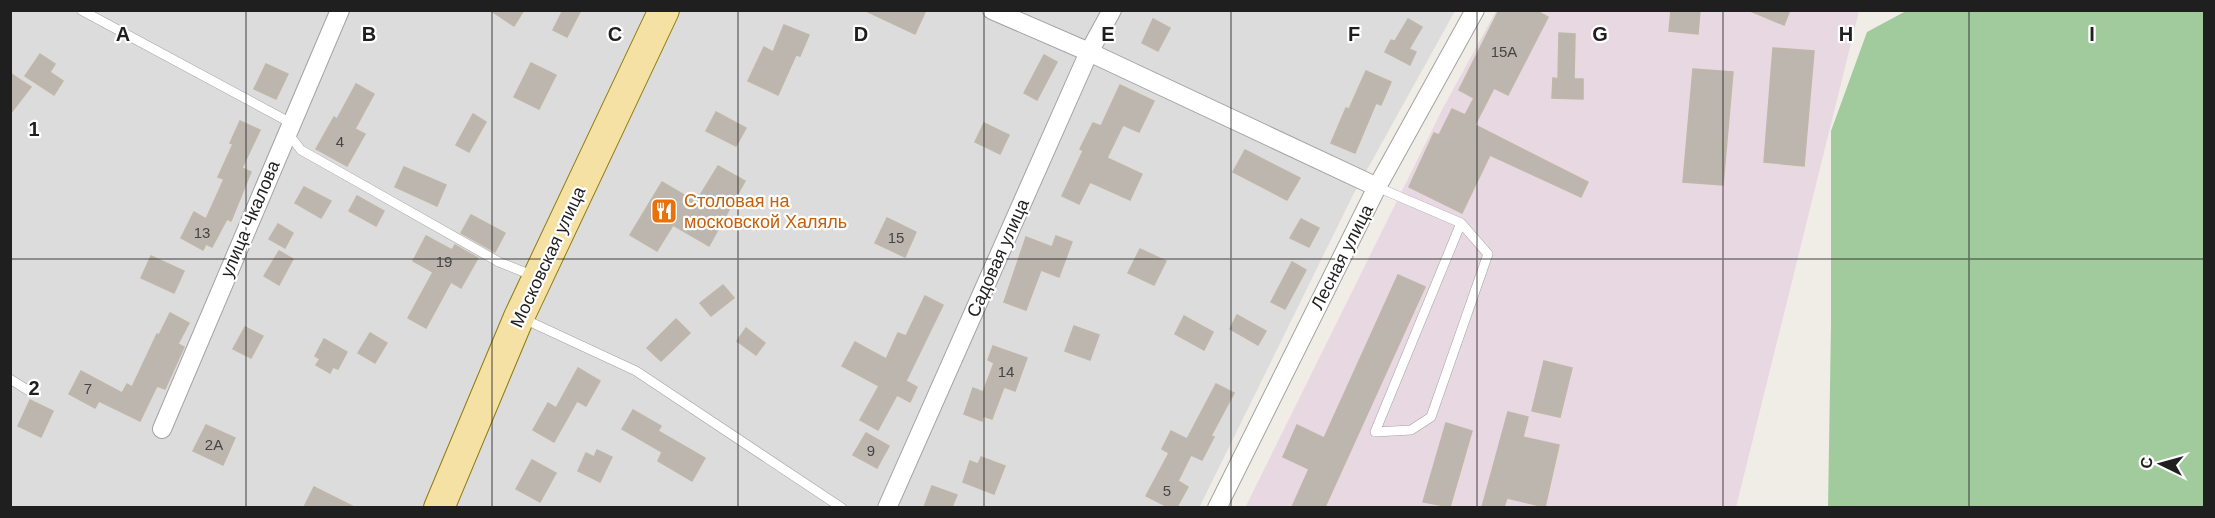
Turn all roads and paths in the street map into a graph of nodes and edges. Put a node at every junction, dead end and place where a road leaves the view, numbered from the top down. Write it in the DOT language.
graph roads {
  1 [pos="81,10"];
  2 [pos="340,10"];
  3 [pos="664,10"];
  4 [pos="992,10"];
  5 [pos="1112,10"];
  6 [pos="1475,10"];
  7 [pos="1089,52"];
  8 [pos="289,127"];
  9 [pos="1377,187"];
  10 [pos="1461,223"];
  11 [pos="538,278"];
  12 [pos="519,317"];
  13 [pos="10,379"];
  14 [pos="29,391"];
  15 [pos="162,429"];
  16 [pos="439,507"];
  17 [pos="842,507"];
  18 [pos="887,507"];
  19 [pos="1216,507"];
  1 -- 8 [label="lane"];
  2 -- 8 [label="street, улица Чкалова"];
  3 -- 11 [label="main road, Московская улица"];
  4 -- 7 [label="street"];
  5 -- 7 [label="street, Садовая улица"];
  6 -- 9 [label="street, Лесная улица"];
  7 -- 9 [label="street"];
  7 -- 18 [label="street, Садовая улица"];
  8 -- 11 [label="lane"];
  8 -- 15 [label="street, улица Чкалова"];
  9 -- 10 [label="lane"];
  9 -- 19 [label="street, Лесная улица"];
  10 -- 10 [label="lane"];
  11 -- 12 [label="main road, Московская улица"];
  12 -- 16 [label="main road, Московская улица"];
  12 -- 17 [label="lane"];
  13 -- 14 [label="lane"];
}
